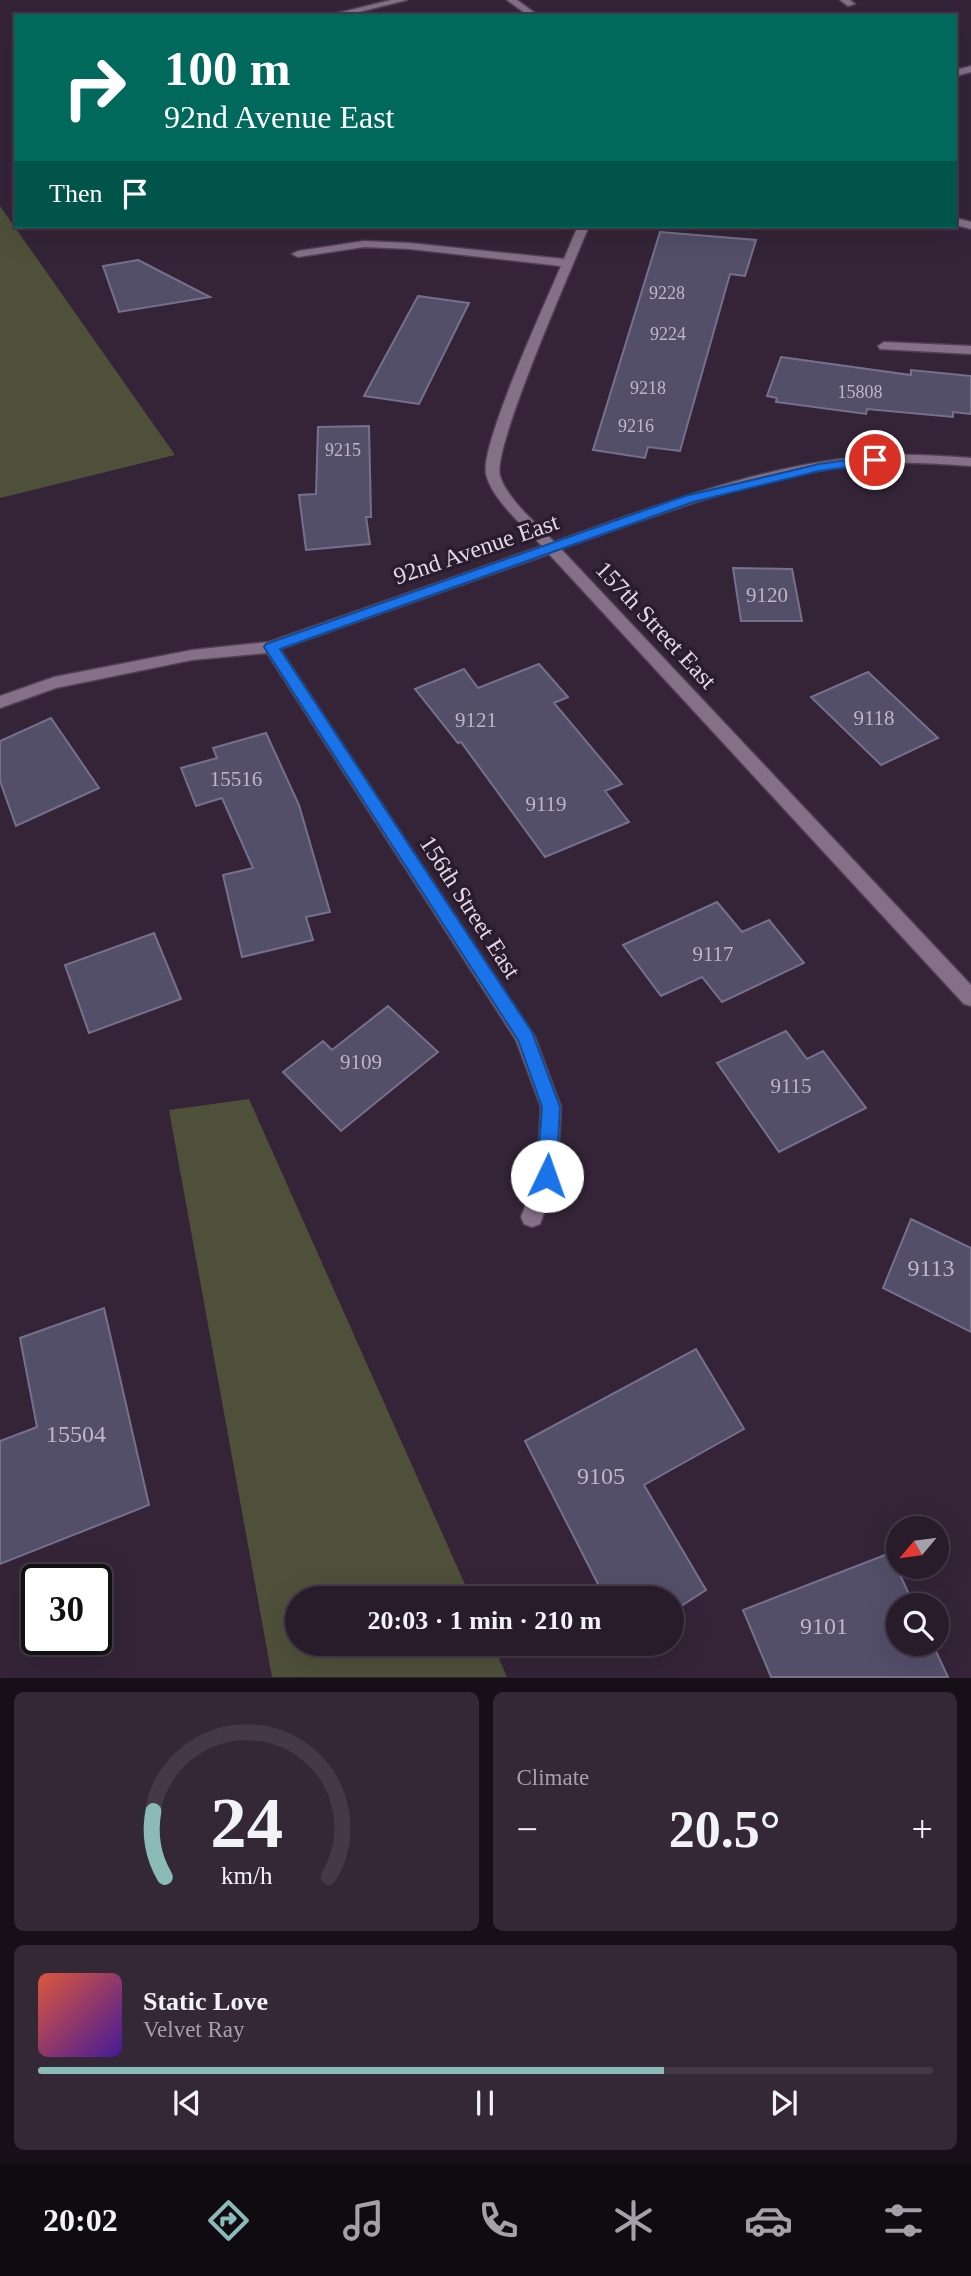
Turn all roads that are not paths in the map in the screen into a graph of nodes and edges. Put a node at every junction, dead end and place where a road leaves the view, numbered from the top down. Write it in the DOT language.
graph roads {
  1 [pos="403,0"];
  2 [pos="511,0"];
  3 [pos="339,14"];
  4 [pos="532,14"];
  5 [pos="582,228"];
  6 [pos="298,254"];
  7 [pos="566,263"];
  8 [pos="884,346"];
  9 [pos="971,350"];
  10 [pos="971,461"];
  11 [pos="553,548"];
  12 [pos="271,647"];
  13 [pos="0,702"];
  14 [pos="971,998"];
  15 [pos="531,1217"];
  1 -- 3 [label="street"];
  2 -- 4 [label="street"];
  5 -- 7 [label="street, 157th Street East"];
  6 -- 7 [label="street"];
  7 -- 11 [label="street, 157th Street East"];
  8 -- 9 [label="street"];
  10 -- 11 [label="street, 92nd Avenue East"];
  11 -- 12 [label="street, 92nd Avenue East"];
  11 -- 14 [label="street, 157th Street East"];
  12 -- 13 [label="street, 92nd Avenue East"];
  12 -- 15 [label="street, 156th Street East"];
}
